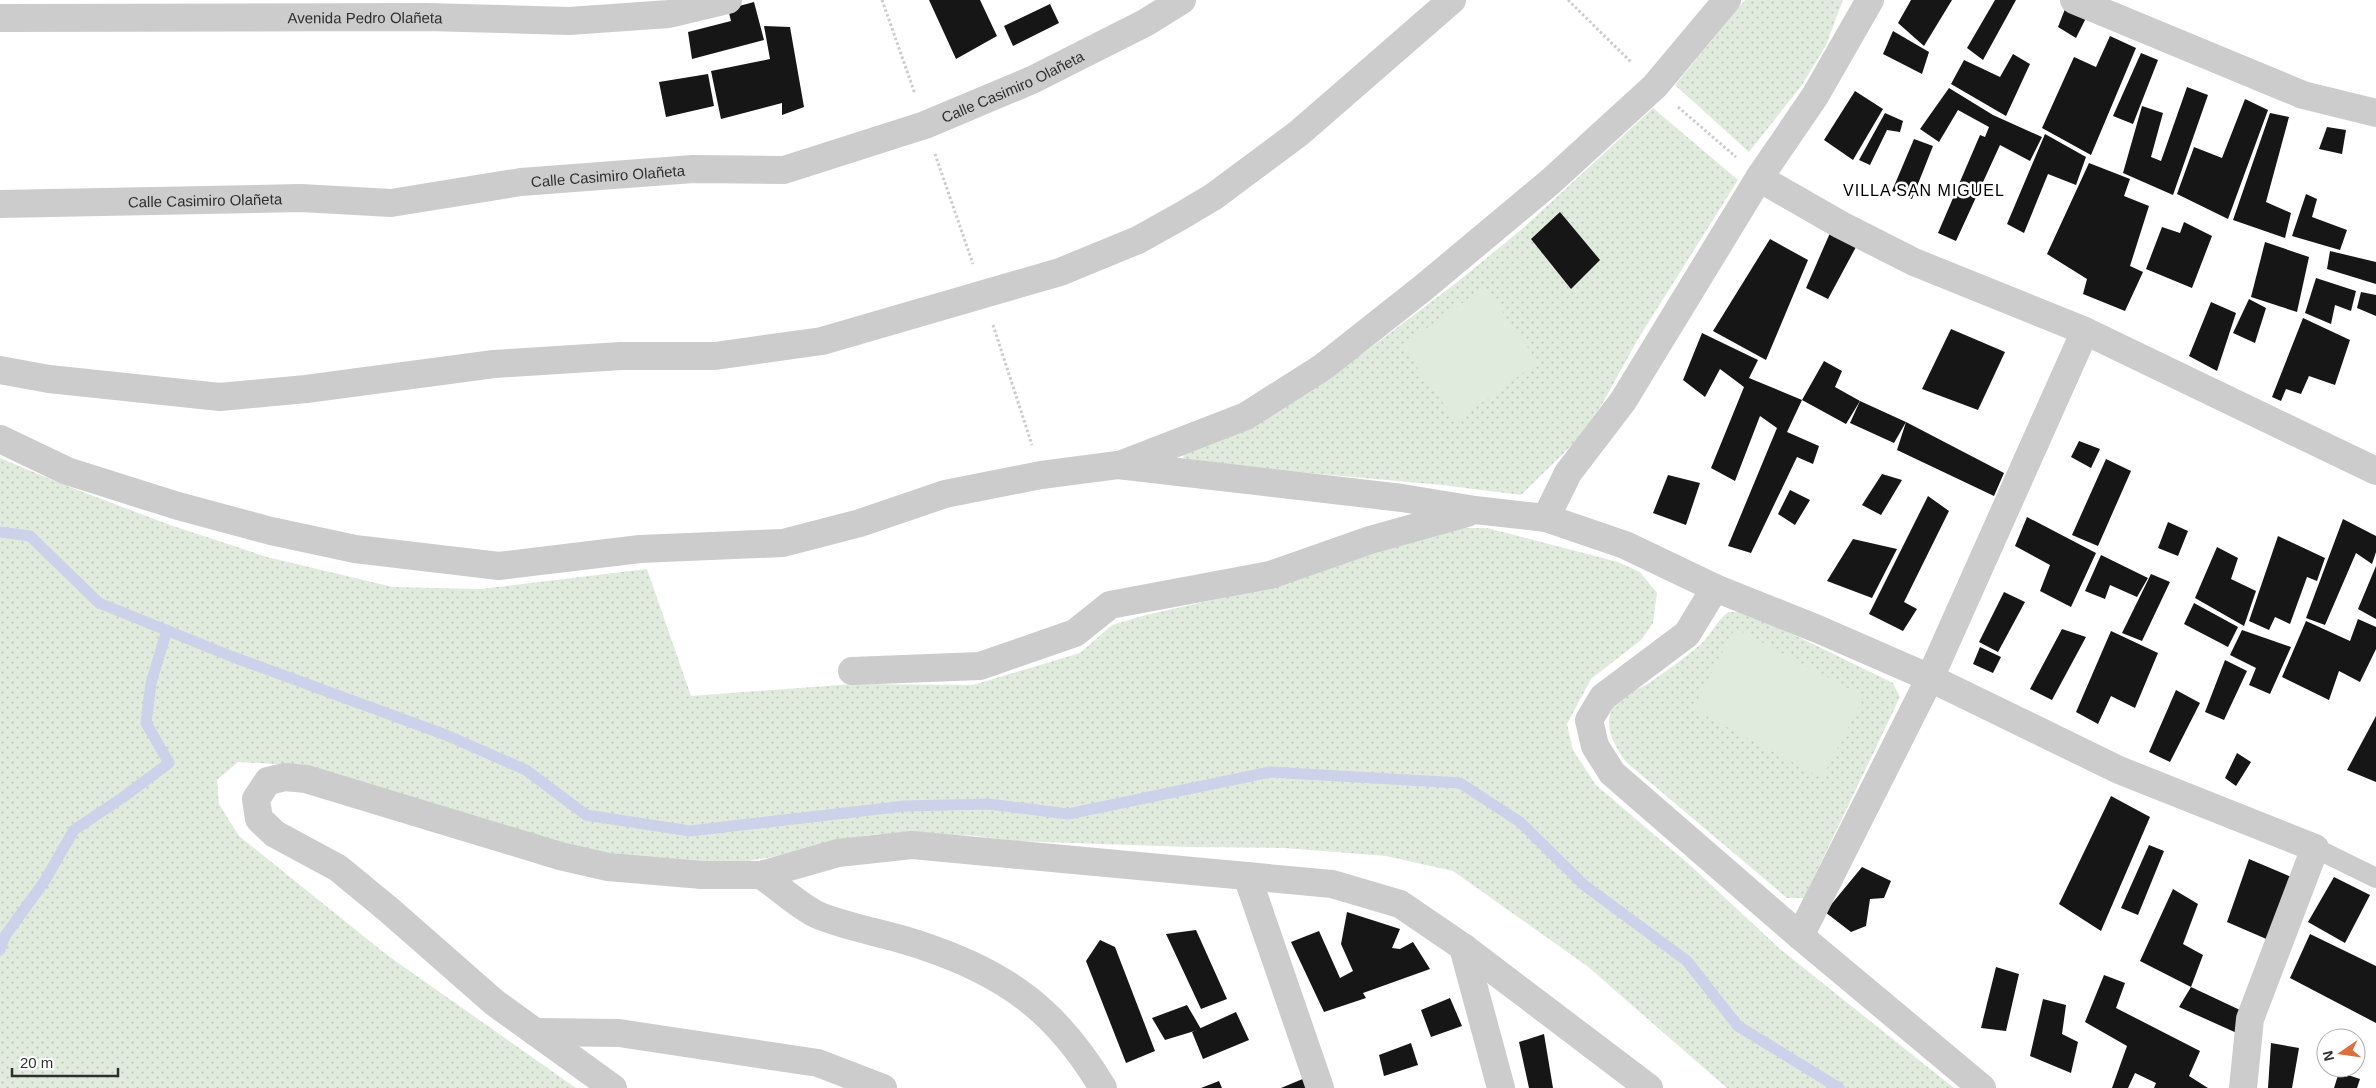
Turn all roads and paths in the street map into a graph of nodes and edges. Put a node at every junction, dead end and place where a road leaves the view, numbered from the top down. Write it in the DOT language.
graph roads {
  1 [pos="728,0"];
  2 [pos="882,0"];
  3 [pos="1182,0"];
  4 [pos="1452,0"];
  5 [pos="1726,0"];
  6 [pos="1870,0"];
  7 [pos="2074,0"];
  8 [pos="0,18"];
  9 [pos="2376,113"];
  10 [pos="925,125"];
  11 [pos="1759,178"];
  12 [pos="0,204"];
  13 [pos="983,294"];
  14 [pos="2085,331"];
  15 [pos="0,370"];
  16 [pos="0,439"];
  17 [pos="1118,465"];
  18 [pos="2376,471"];
  19 [pos="1041,475"];
  20 [pos="1476,510"];
  21 [pos="1546,518"];
  22 [pos="1715,588"];
  23 [pos="852,671"];
  24 [pos="1930,678"];
  25 [pos="2315,848"];
  26 [pos="761,875"];
  27 [pos="1247,876"];
  28 [pos="2376,878"];
  29 [pos="1800,936"];
  30 [pos="1463,947"];
  31 [pos="535,1032"];
  32 [pos="612,1088"];
  33 [pos="883,1088"];
  34 [pos="1103,1088"];
  35 [pos="1320,1088"];
  36 [pos="1501,1088"];
  37 [pos="1649,1088"];
  38 [pos="1982,1088"];
  39 [pos="2244,1088"];
  1 -- 8 [label="street, Avenida Pedro Olañeta"];
  2 -- 10 [label="path"];
  3 -- 10 [label="street, Calle Casimiro Olañeta"];
  4 -- 13 [label="street"];
  5 -- 17 [label="street"];
  6 -- 11 [label="street"];
  7 -- 9 [label="street"];
  10 -- 12 [label="street, Calle Casimiro Olañeta"];
  10 -- 13 [label="path"];
  11 -- 14 [label="street"];
  11 -- 21 [label="street"];
  13 -- 15 [label="street"];
  13 -- 19 [label="path"];
  14 -- 18 [label="street"];
  14 -- 24 [label="street"];
  16 -- 19 [label="street"];
  17 -- 19 [label="street"];
  17 -- 20 [label="street"];
  20 -- 21 [label="street"];
  20 -- 23 [label="street"];
  21 -- 22 [label="street"];
  22 -- 24 [label="street"];
  22 -- 29 [label="street"];
  24 -- 25 [label="street"];
  24 -- 29 [label="street"];
  25 -- 28 [label="lane"];
  25 -- 39 [label="street"];
  26 -- 27 [label="street"];
  26 -- 31 [label="street"];
  26 -- 34 [label="street"];
  27 -- 30 [label="street"];
  27 -- 35 [label="street"];
  29 -- 38 [label="street"];
  30 -- 36 [label="street"];
  30 -- 37 [label="street"];
  31 -- 32 [label="street"];
  31 -- 33 [label="street"];
}
